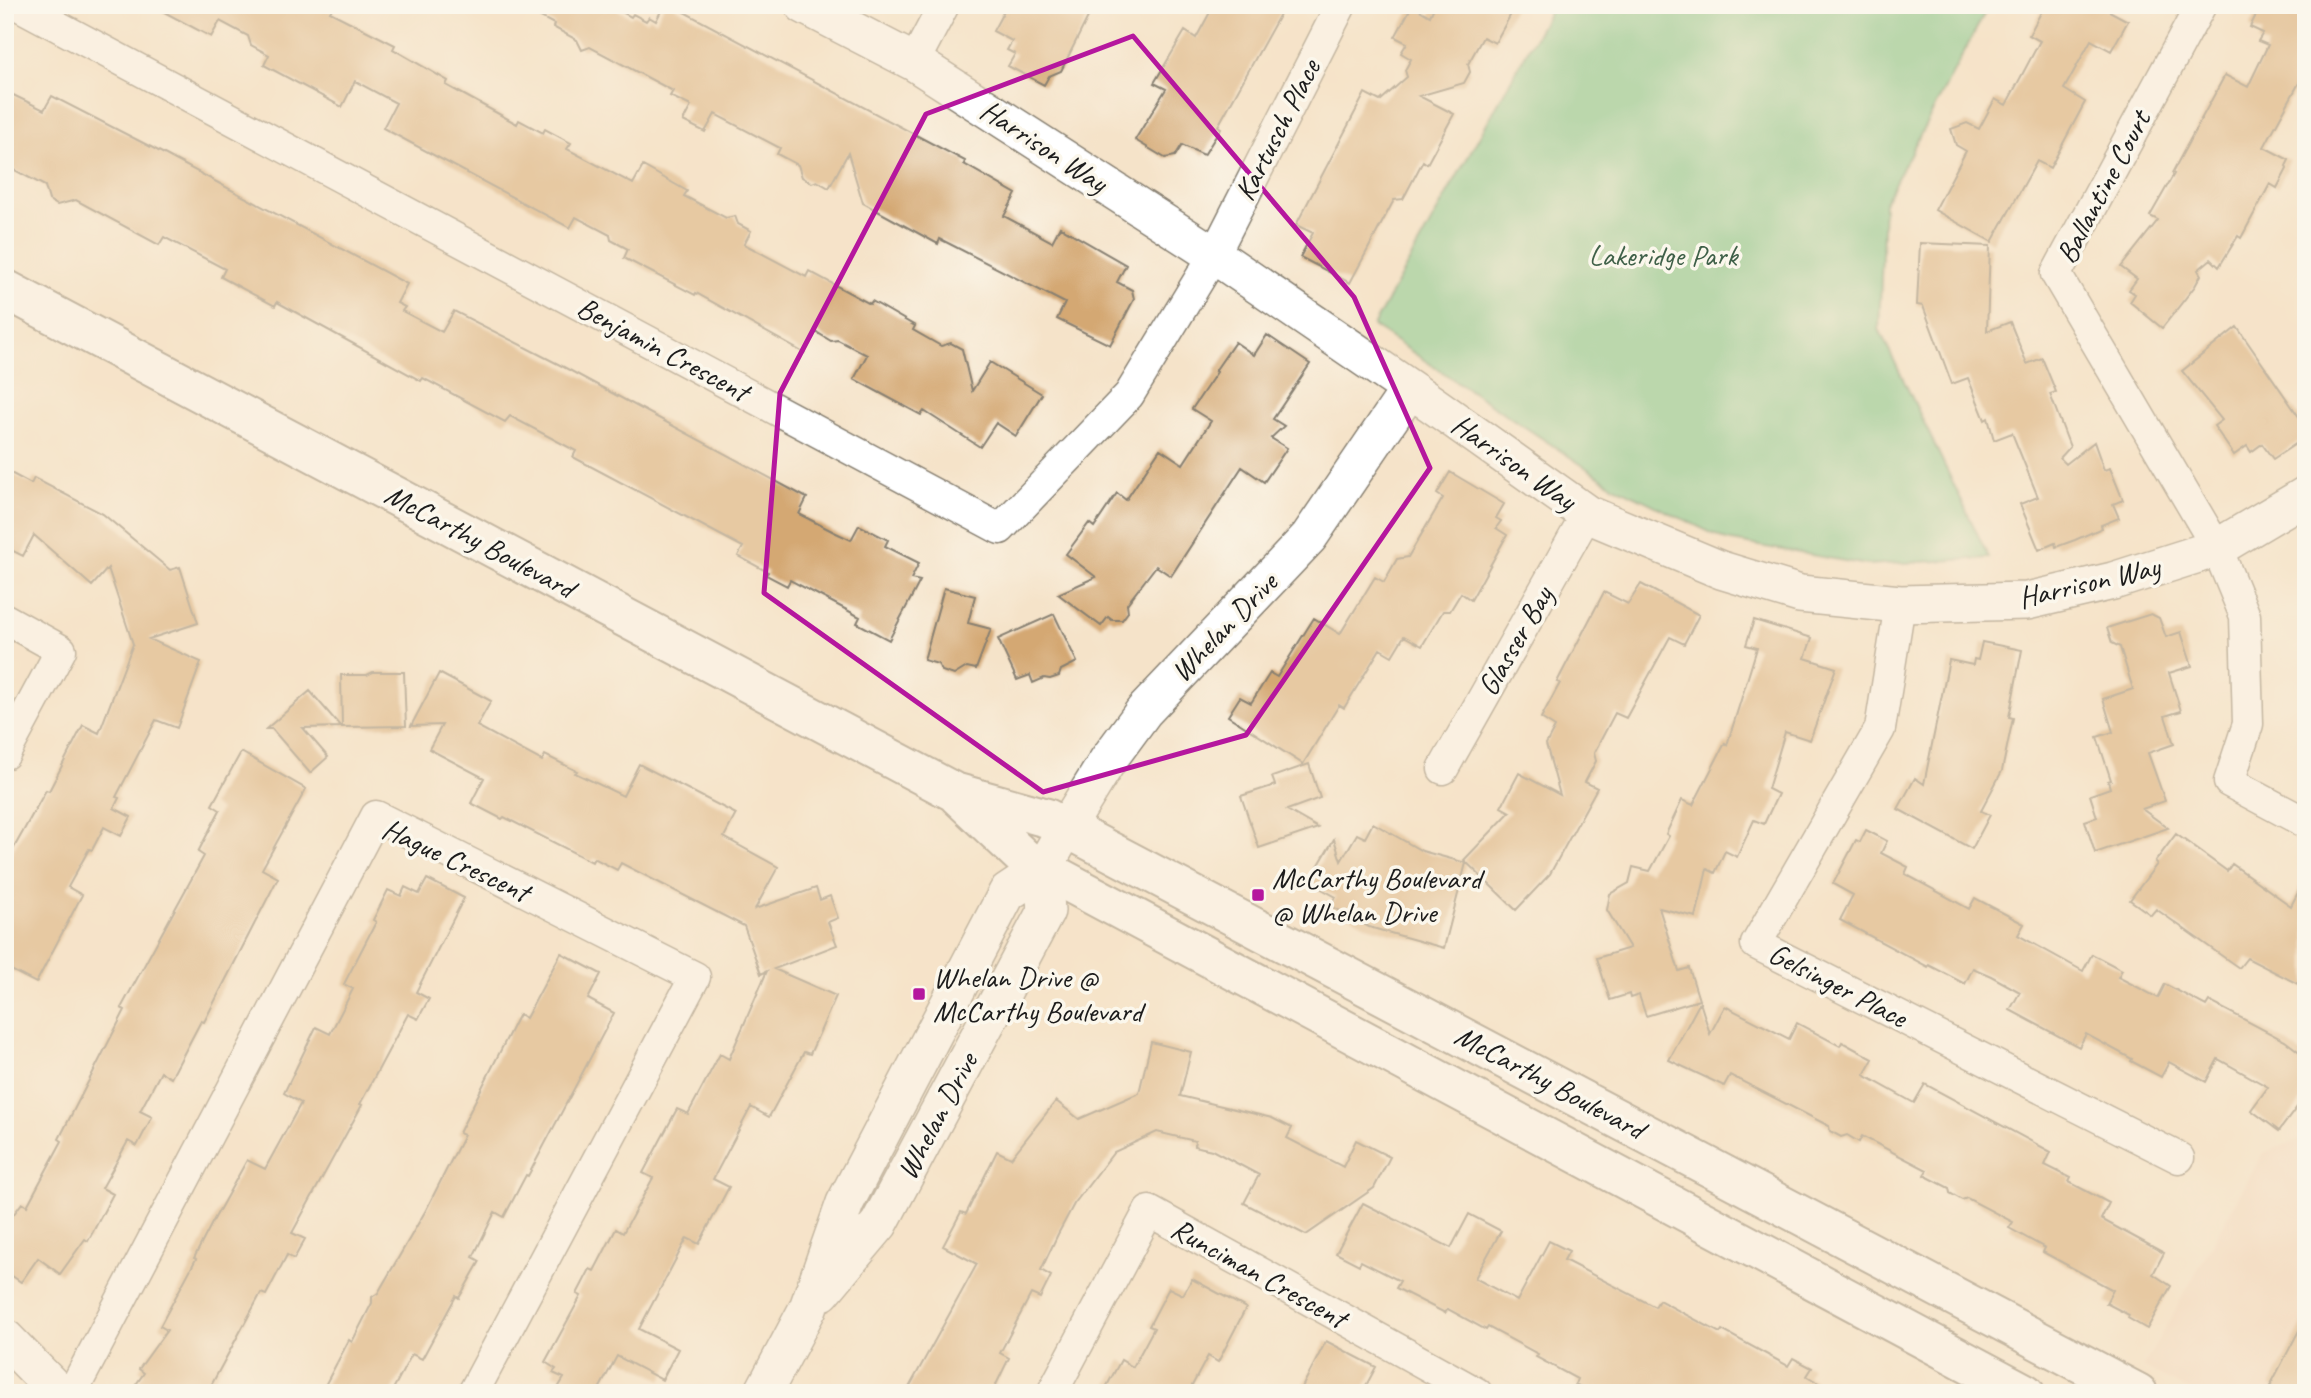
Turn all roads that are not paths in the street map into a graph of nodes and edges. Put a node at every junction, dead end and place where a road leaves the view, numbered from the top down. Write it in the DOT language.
graph roads {
  1 [pos="18,5"];
  2 [pos="804,5"];
  3 [pos="944,5"];
  4 [pos="1341,5"];
  5 [pos="2201,5"];
  6 [pos="914,62"];
  7 [pos="1214,255"];
  8 [pos="5,289"];
  9 [pos="1410,389"];
  10 [pos="2306,495"];
  11 [pos="1587,514"];
  12 [pos="2217,548"];
  13 [pos="1900,604"];
  14 [pos="5,619"];
  15 [pos="5,754"];
  16 [pos="1443,769"];
  17 [pos="954,792"];
  18 [pos="2306,823"];
  19 [pos="1066,828"];
  20 [pos="1044,869"];
  21 [pos="2179,1158"];
  22 [pos="5,1338"];
  23 [pos="1444,1385"];
  24 [pos="59,1393"];
  25 [pos="72,1393"];
  26 [pos="473,1393"];
  27 [pos="763,1393"];
  28 [pos="1052,1393"];
  29 [pos="1477,1393"];
  30 [pos="2025,1393"];
  31 [pos="2138,1393"];
  1 -- 7 [label="street, Benjamin Crescent"];
  2 -- 6 [label="street, Harrison Way"];
  3 -- 6 [label="street"];
  4 -- 7 [label="street, Kartusch Place"];
  5 -- 12 [label="street, Ballantine Court"];
  6 -- 7 [label="street, Harrison Way"];
  7 -- 9 [label="street, Harrison Way"];
  8 -- 17 [label="main road, McCarthy Boulevard"];
  9 -- 11 [label="street, Harrison Way"];
  9 -- 19 [label="street, Whelan Drive"];
  10 -- 12 [label="street, Harrison Way"];
  11 -- 13 [label="street, Harrison Way"];
  11 -- 16 [label="street, Glasser Bay"];
  12 -- 13 [label="street, Harrison Way"];
  12 -- 18 [label="street"];
  13 -- 21 [label="street, Gelsinger Place"];
  14 -- 15 [label="street"];
  17 -- 19 [label="main road, McCarthy Boulevard"];
  17 -- 20 [label="main road, McCarthy Boulevard"];
  19 -- 20 [label="street, Whelan Drive"];
  19 -- 31 [label="main road, McCarthy Boulevard"];
  20 -- 27 [label="street, Whelan Drive"];
  20 -- 30 [label="main road, McCarthy Boulevard"];
  22 -- 24 [label="street"];
  23 -- 28 [label="street, Runciman Crescent"];
  23 -- 29 [label="street, Runciman Crescent"];
  25 -- 26 [label="street, Hague Crescent"];
}
